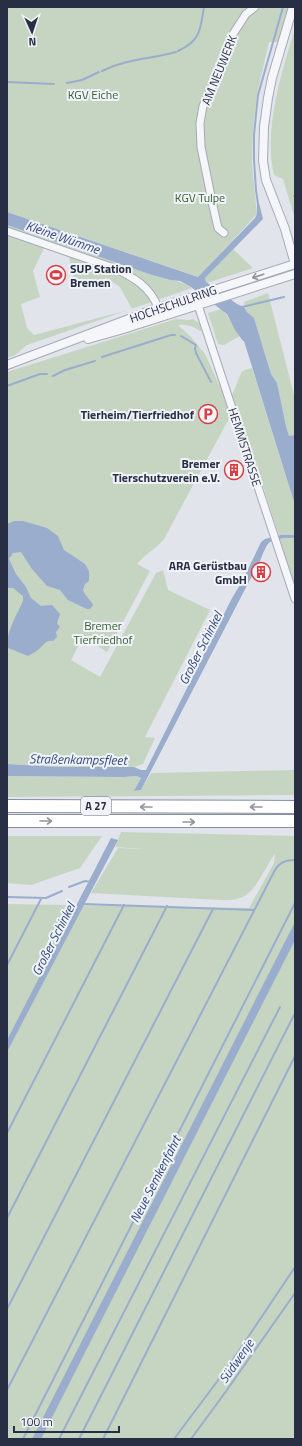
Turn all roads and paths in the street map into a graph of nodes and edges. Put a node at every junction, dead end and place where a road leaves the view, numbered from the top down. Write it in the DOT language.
graph roads {
  1 [pos="255,7"];
  2 [pos="293,7"];
  3 [pos="7,230"];
  4 [pos="224,233"];
  5 [pos="295,264"];
  6 [pos="295,274"];
  7 [pos="197,295"];
  8 [pos="198,306"];
  9 [pos="158,308"];
  10 [pos="52,348"];
  11 [pos="7,365"];
  12 [pos="295,599"];
  13 [pos="7,806"];
  14 [pos="295,807"];
  15 [pos="7,821"];
  16 [pos="295,822"];
  1 -- 4 [label="street, AM NEUWERK"];
  2 -- 5 [label="street"];
  3 -- 9 [label="street"];
  5 -- 7 [label="street, HOCHSCHULRING, one-way"];
  6 -- 8 [label="street, HOCHSCHULRING"];
  7 -- 8 [label="street, HEMMSTRASSE"];
  7 -- 9 [label="street, HOCHSCHULRING"];
  8 -- 10 [label="street, HOCHSCHULRING"];
  8 -- 12 [label="street, HEMMSTRASSE"];
  9 -- 10 [label="street, HOCHSCHULRING"];
  10 -- 11 [label="street, HOCHSCHULRING"];
  14 -- 13 [label="highway, A 27, one-way"];
  15 -- 16 [label="highway, A 27, one-way"];
}
